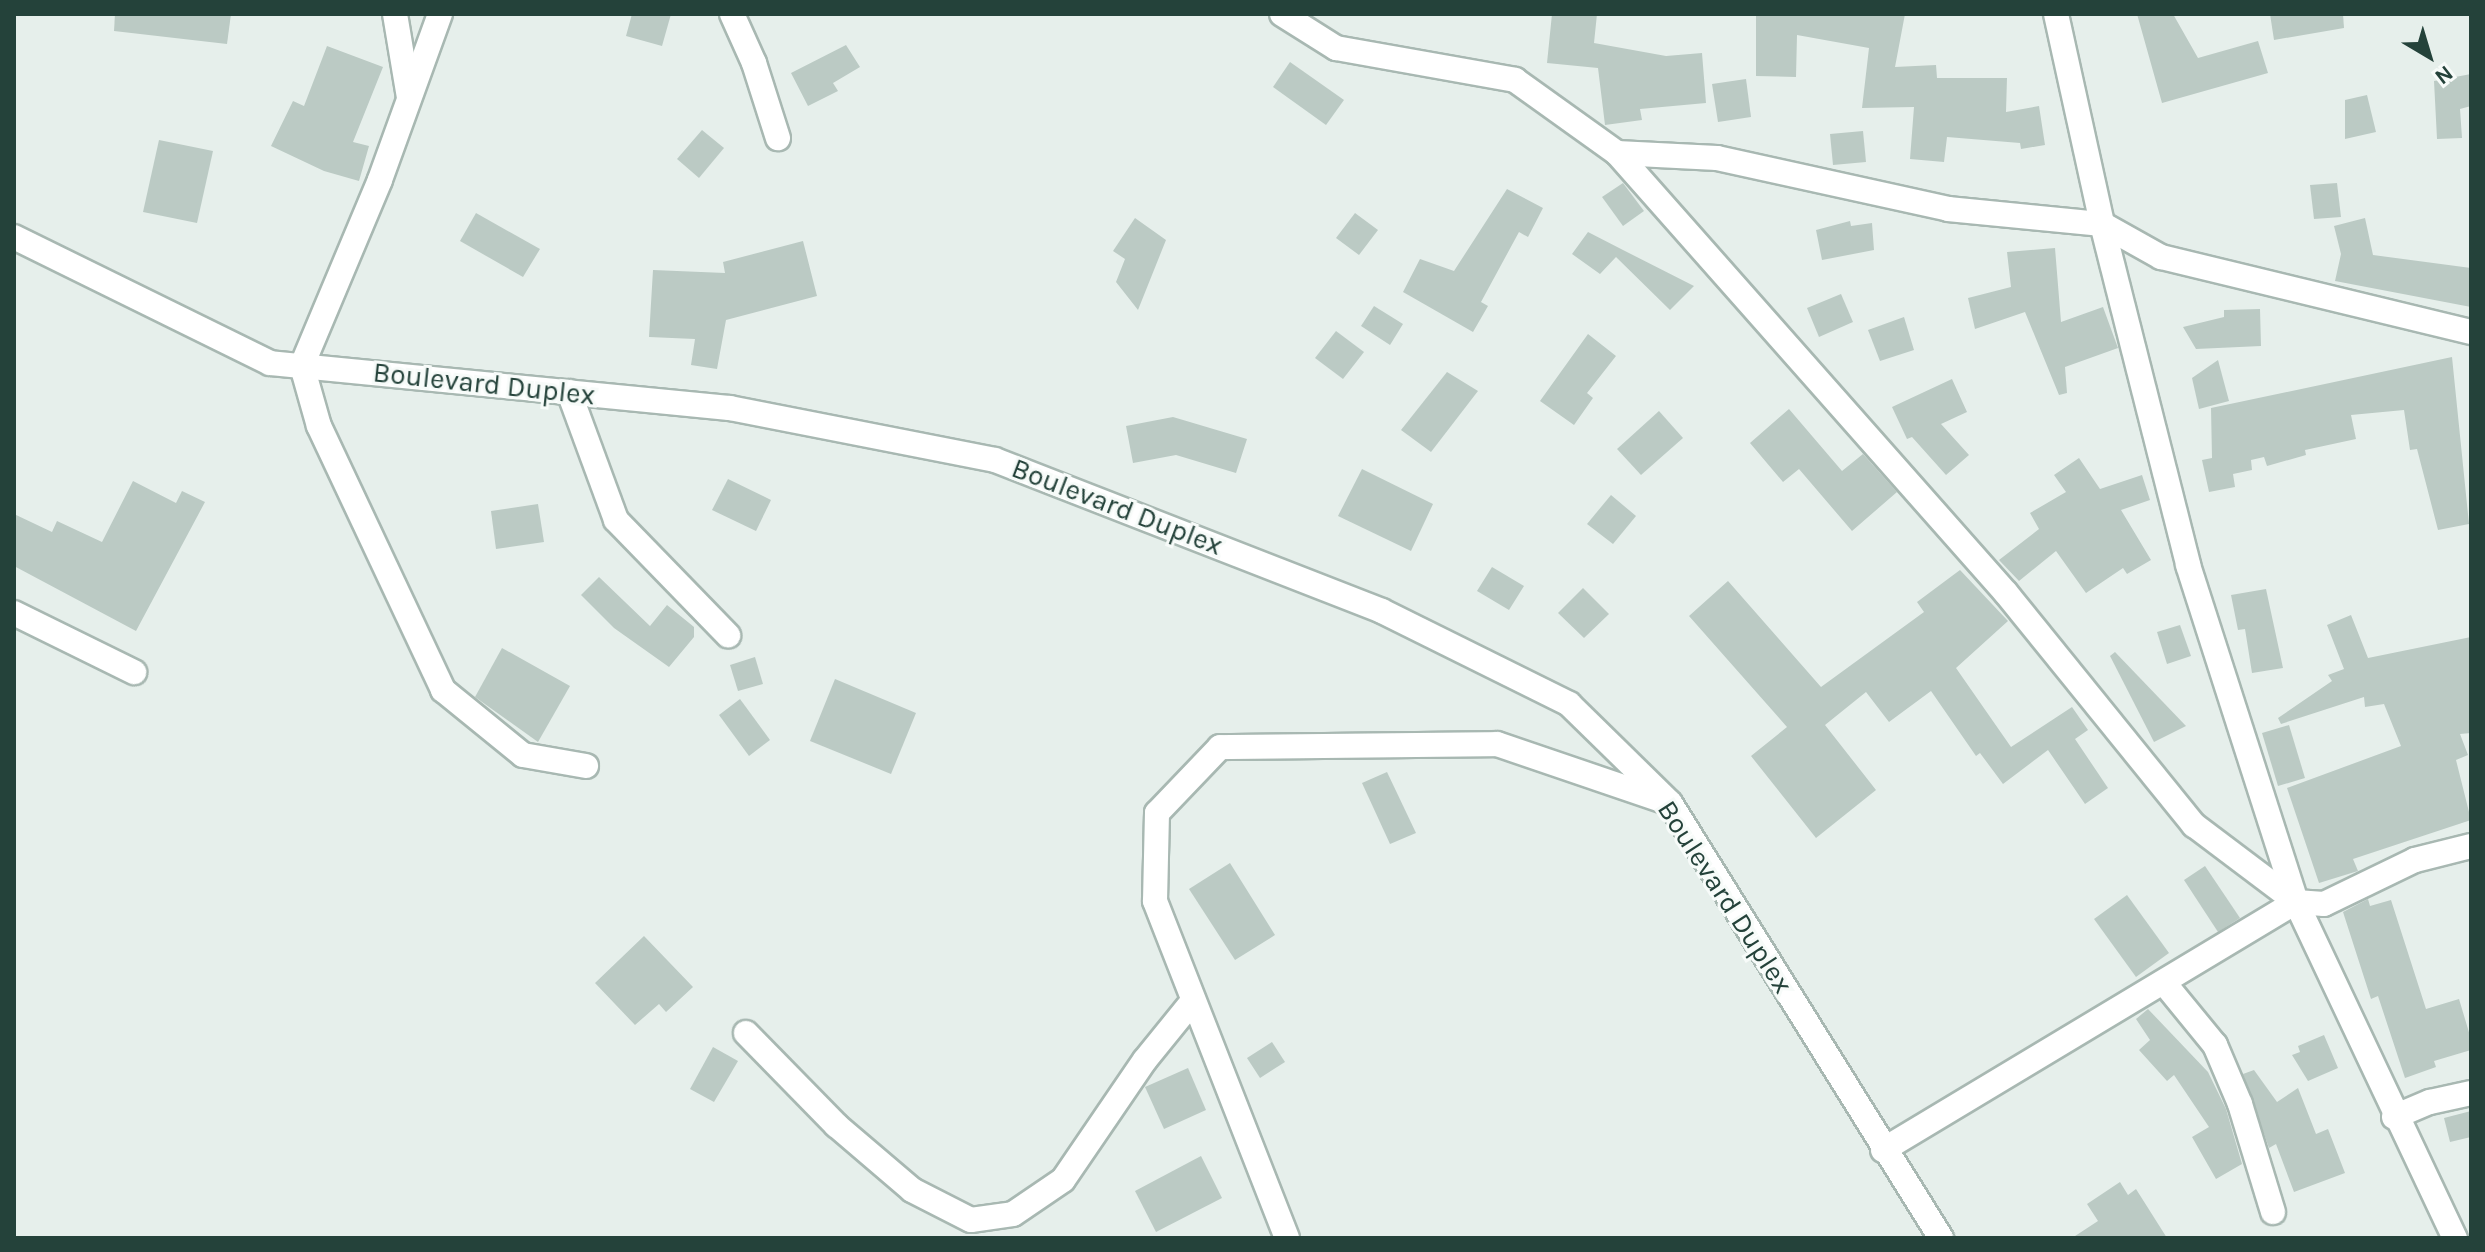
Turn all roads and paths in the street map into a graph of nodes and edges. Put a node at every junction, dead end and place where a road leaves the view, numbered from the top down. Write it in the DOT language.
graph roads {
  1 [pos="395,14"];
  2 [pos="440,14"];
  3 [pos="732,14"];
  4 [pos="1282,14"];
  5 [pos="2056,14"];
  6 [pos="409,100"];
  7 [pos="778,138"];
  8 [pos="1617,153"];
  9 [pos="2102,224"];
  10 [pos="14,237"];
  11 [pos="2471,332"];
  12 [pos="302,366"];
  13 [pos="569,392"];
  14 [pos="14,613"];
  15 [pos="728,635"];
  16 [pos="134,672"];
  17 [pos="586,766"];
  18 [pos="1670,803"];
  19 [pos="2471,846"];
  20 [pos="2296,902"];
  21 [pos="2165,984"];
  22 [pos="1192,1002"];
  23 [pos="746,1033"];
  24 [pos="2471,1093"];
  25 [pos="2394,1117"];
  26 [pos="1883,1150"];
  27 [pos="2273,1212"];
  28 [pos="1287,1238"];
  29 [pos="1941,1238"];
  30 [pos="2455,1238"];
  1 -- 6 [label="street"];
  2 -- 6 [label="street"];
  3 -- 7 [label="street"];
  4 -- 8 [label="street"];
  5 -- 9 [label="street"];
  6 -- 12 [label="street"];
  8 -- 9 [label="street"];
  8 -- 20 [label="street"];
  9 -- 11 [label="street"];
  9 -- 20 [label="street"];
  10 -- 12 [label="street, Boulevard Duplex"];
  12 -- 13 [label="street, Boulevard Duplex"];
  12 -- 17 [label="street"];
  13 -- 15 [label="street"];
  13 -- 18 [label="street, Boulevard Duplex"];
  14 -- 16 [label="street"];
  18 -- 22 [label="street"];
  18 -- 26 [label="street, Boulevard Duplex"];
  19 -- 20 [label="street"];
  20 -- 21 [label="street"];
  20 -- 25 [label="street"];
  21 -- 26 [label="street"];
  21 -- 27 [label="street"];
  22 -- 23 [label="street"];
  22 -- 28 [label="street"];
  24 -- 25 [label="street"];
  25 -- 30 [label="street"];
  26 -- 29 [label="street, Boulevard Duplex"];
}
